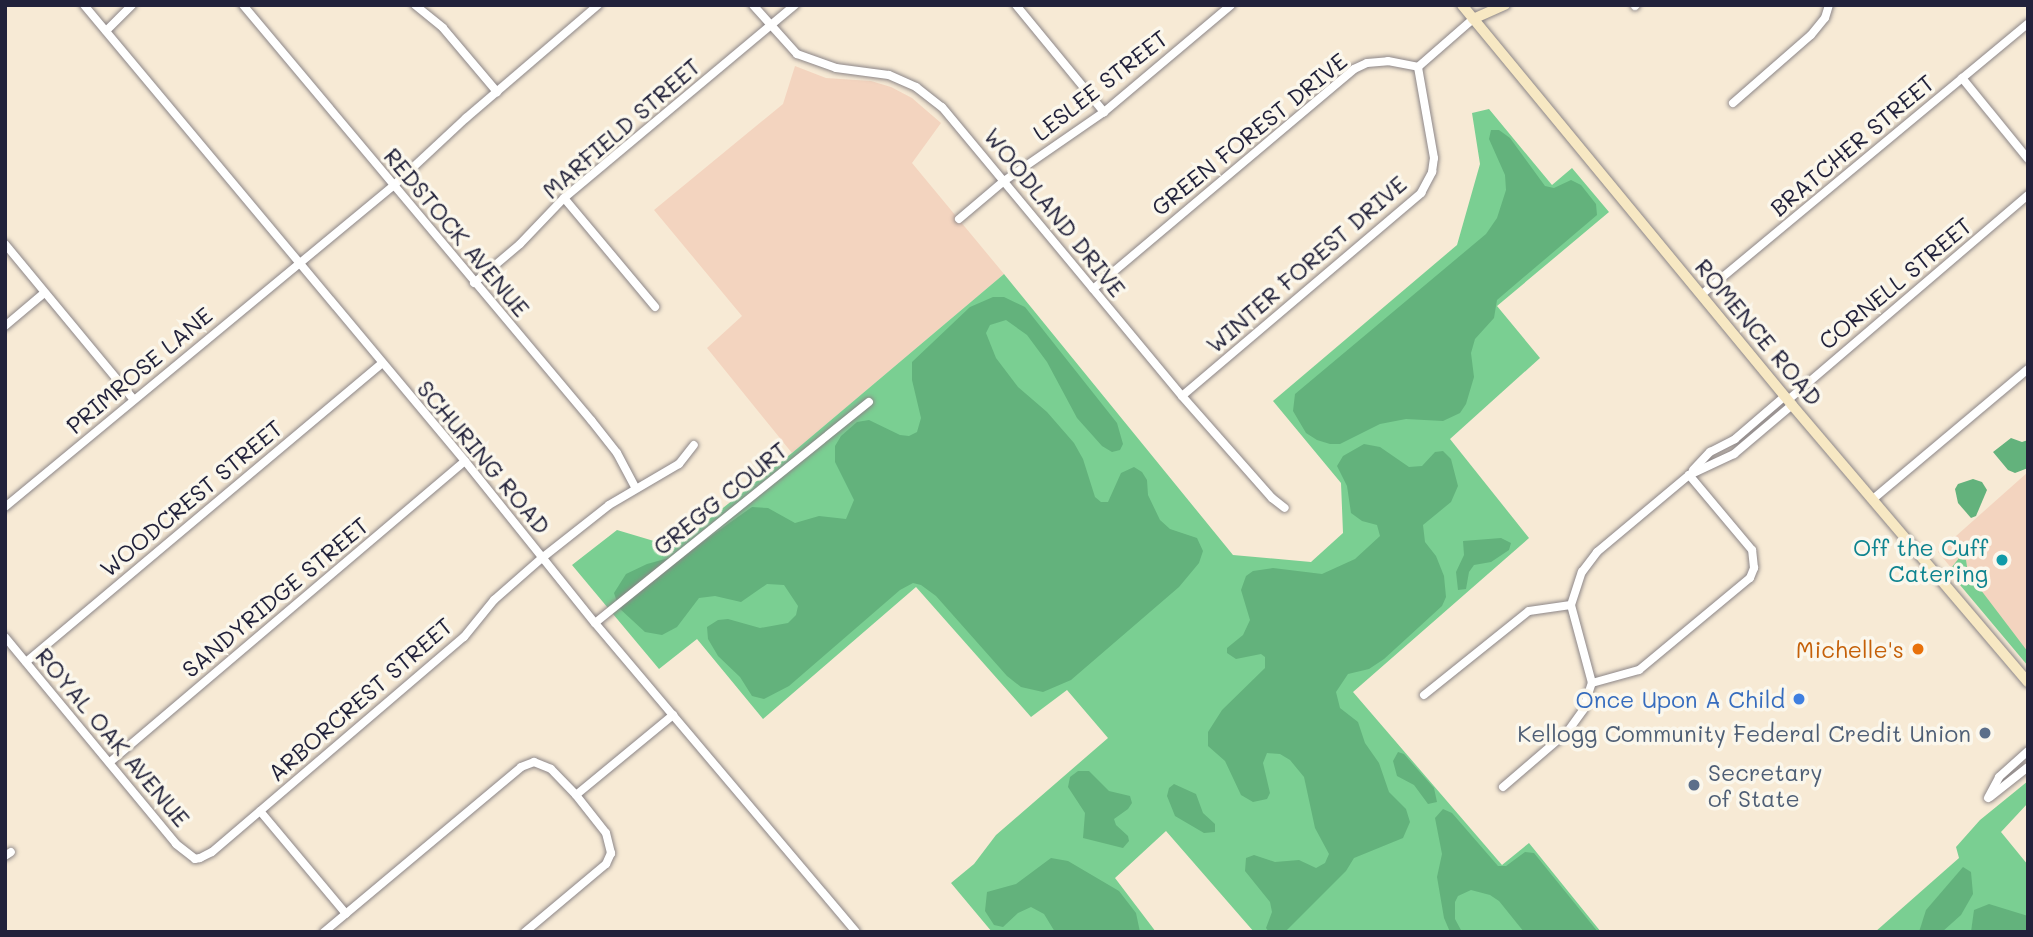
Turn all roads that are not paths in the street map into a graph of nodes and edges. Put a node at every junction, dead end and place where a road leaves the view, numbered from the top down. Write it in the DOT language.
graph roads {
  1 [pos="85,5"];
  2 [pos="132,5"];
  3 [pos="243,5"];
  4 [pos="415,5"];
  5 [pos="598,5"];
  6 [pos="753,5"];
  7 [pos="796,5"];
  8 [pos="1016,5"];
  9 [pos="1231,5"];
  10 [pos="1462,5"];
  11 [pos="1482,5"];
  12 [pos="1505,5"];
  13 [pos="1829,5"];
  14 [pos="1473,19"];
  15 [pos="2028,24"];
  16 [pos="770,26"];
  17 [pos="106,31"];
  18 [pos="1418,67"];
  19 [pos="1962,78"];
  20 [pos="496,92"];
  21 [pos="1732,103"];
  22 [pos="1104,112"];
  23 [pos="2028,159"];
  24 [pos="1004,181"];
  25 [pos="393,186"];
  26 [pos="2028,195"];
  27 [pos="564,198"];
  28 [pos="959,219"];
  29 [pos="5,244"];
  30 [pos="297,264"];
  31 [pos="474,283"];
  32 [pos="1093,289"];
  33 [pos="44,293"];
  34 [pos="1701,295"];
  35 [pos="656,307"];
  36 [pos="5,326"];
  37 [pos="380,364"];
  38 [pos="2028,369"];
  39 [pos="1182,396"];
  40 [pos="133,399"];
  41 [pos="1788,400"];
  42 [pos="869,402"];
  43 [pos="694,445"];
  44 [pos="465,461"];
  45 [pos="1689,475"];
  46 [pos="635,487"];
  47 [pos="1873,499"];
  48 [pos="5,507"];
  49 [pos="1286,508"];
  50 [pos="542,558"];
  51 [pos="1572,605"];
  52 [pos="595,623"];
  53 [pos="5,637"];
  54 [pos="26,662"];
  55 [pos="1592,682"];
  56 [pos="2028,682"];
  57 [pos="1423,695"];
  58 [pos="673,715"];
  59 [pos="2028,751"];
  60 [pos="110,762"];
  61 [pos="2028,767"];
  62 [pos="1503,787"];
  63 [pos="576,795"];
  64 [pos="260,811"];
  65 [pos="195,859"];
  66 [pos="346,914"];
  67 [pos="852,930"];
  68 [pos="324,932"];
  69 [pos="525,932"];
  1 -- 17 [label="street, SCHURING ROAD"];
  2 -- 17 [label="street"];
  3 -- 25 [label="street, REDSTOCK AVENUE"];
  4 -- 20 [label="street"];
  5 -- 20 [label="street, PRIMROSE LANE"];
  6 -- 16 [label="street, WOODLAND DRIVE"];
  7 -- 16 [label="street, MARFIELD STREET"];
  8 -- 22 [label="street"];
  9 -- 22 [label="street, LESLEE STREET"];
  10 -- 14 [label="street, ROMENCE ROAD"];
  11 -- 14 [label="street"];
  12 -- 14 [label="street"];
  13 -- 21 [label="street"];
  14 -- 18 [label="street"];
  14 -- 34 [label="street, ROMENCE ROAD"];
  15 -- 19 [label="street, BRATCHER STREET"];
  16 -- 24 [label="street, WOODLAND DRIVE"];
  16 -- 27 [label="street, MARFIELD STREET"];
  17 -- 30 [label="street, SCHURING ROAD"];
  18 -- 32 [label="street, GREEN FOREST DRIVE"];
  18 -- 39 [label="street, WINTER FOREST DRIVE"];
  19 -- 23 [label="street"];
  19 -- 34 [label="street, BRATCHER STREET"];
  20 -- 25 [label="street, PRIMROSE LANE"];
  22 -- 24 [label="street, LESLEE STREET"];
  24 -- 28 [label="street, LESLEE STREET"];
  24 -- 32 [label="street, WOODLAND DRIVE"];
  25 -- 30 [label="street, PRIMROSE LANE"];
  25 -- 31 [label="street, REDSTOCK AVENUE"];
  26 -- 41 [label="street, CORNELL STREET"];
  27 -- 31 [label="street, MARFIELD STREET"];
  27 -- 35 [label="street"];
  29 -- 33 [label="street"];
  30 -- 37 [label="street, SCHURING ROAD"];
  30 -- 40 [label="street, PRIMROSE LANE"];
  31 -- 46 [label="street, REDSTOCK AVENUE"];
  32 -- 39 [label="street, WOODLAND DRIVE"];
  33 -- 36 [label="street"];
  33 -- 40 [label="street"];
  34 -- 41 [label="street, ROMENCE ROAD"];
  37 -- 44 [label="street, SCHURING ROAD"];
  37 -- 54 [label="street, WOODCREST STREET"];
  38 -- 47 [label="street"];
  39 -- 49 [label="street, WOODLAND DRIVE"];
  40 -- 48 [label="street, PRIMROSE LANE"];
  41 -- 45 [label="street, CORNELL STREET"];
  41 -- 47 [label="street, ROMENCE ROAD"];
  42 -- 52 [label="street, GREGG COURT"];
  43 -- 46 [label="street, ARBORCREST STREET"];
  44 -- 50 [label="street, SCHURING ROAD"];
  44 -- 60 [label="street, SANDYRIDGE STREET"];
  45 -- 51 [label="street, CORNELL STREET"];
  45 -- 55 [label="street"];
  46 -- 50 [label="street, ARBORCREST STREET"];
  47 -- 56 [label="street, ROMENCE ROAD"];
  50 -- 52 [label="street, SCHURING ROAD"];
  50 -- 64 [label="street, ARBORCREST STREET"];
  51 -- 55 [label="street"];
  51 -- 57 [label="street"];
  52 -- 58 [label="street, SCHURING ROAD"];
  53 -- 54 [label="street, ROYAL OAK AVENUE"];
  54 -- 60 [label="street, ROYAL OAK AVENUE"];
  55 -- 62 [label="street"];
  58 -- 63 [label="street"];
  58 -- 67 [label="street, SCHURING ROAD"];
  59 -- 61 [label="street"];
  60 -- 65 [label="street, ROYAL OAK AVENUE"];
  63 -- 66 [label="street"];
  63 -- 69 [label="street"];
  64 -- 65 [label="street, ARBORCREST STREET"];
  64 -- 66 [label="street"];
  66 -- 68 [label="street"];
}
